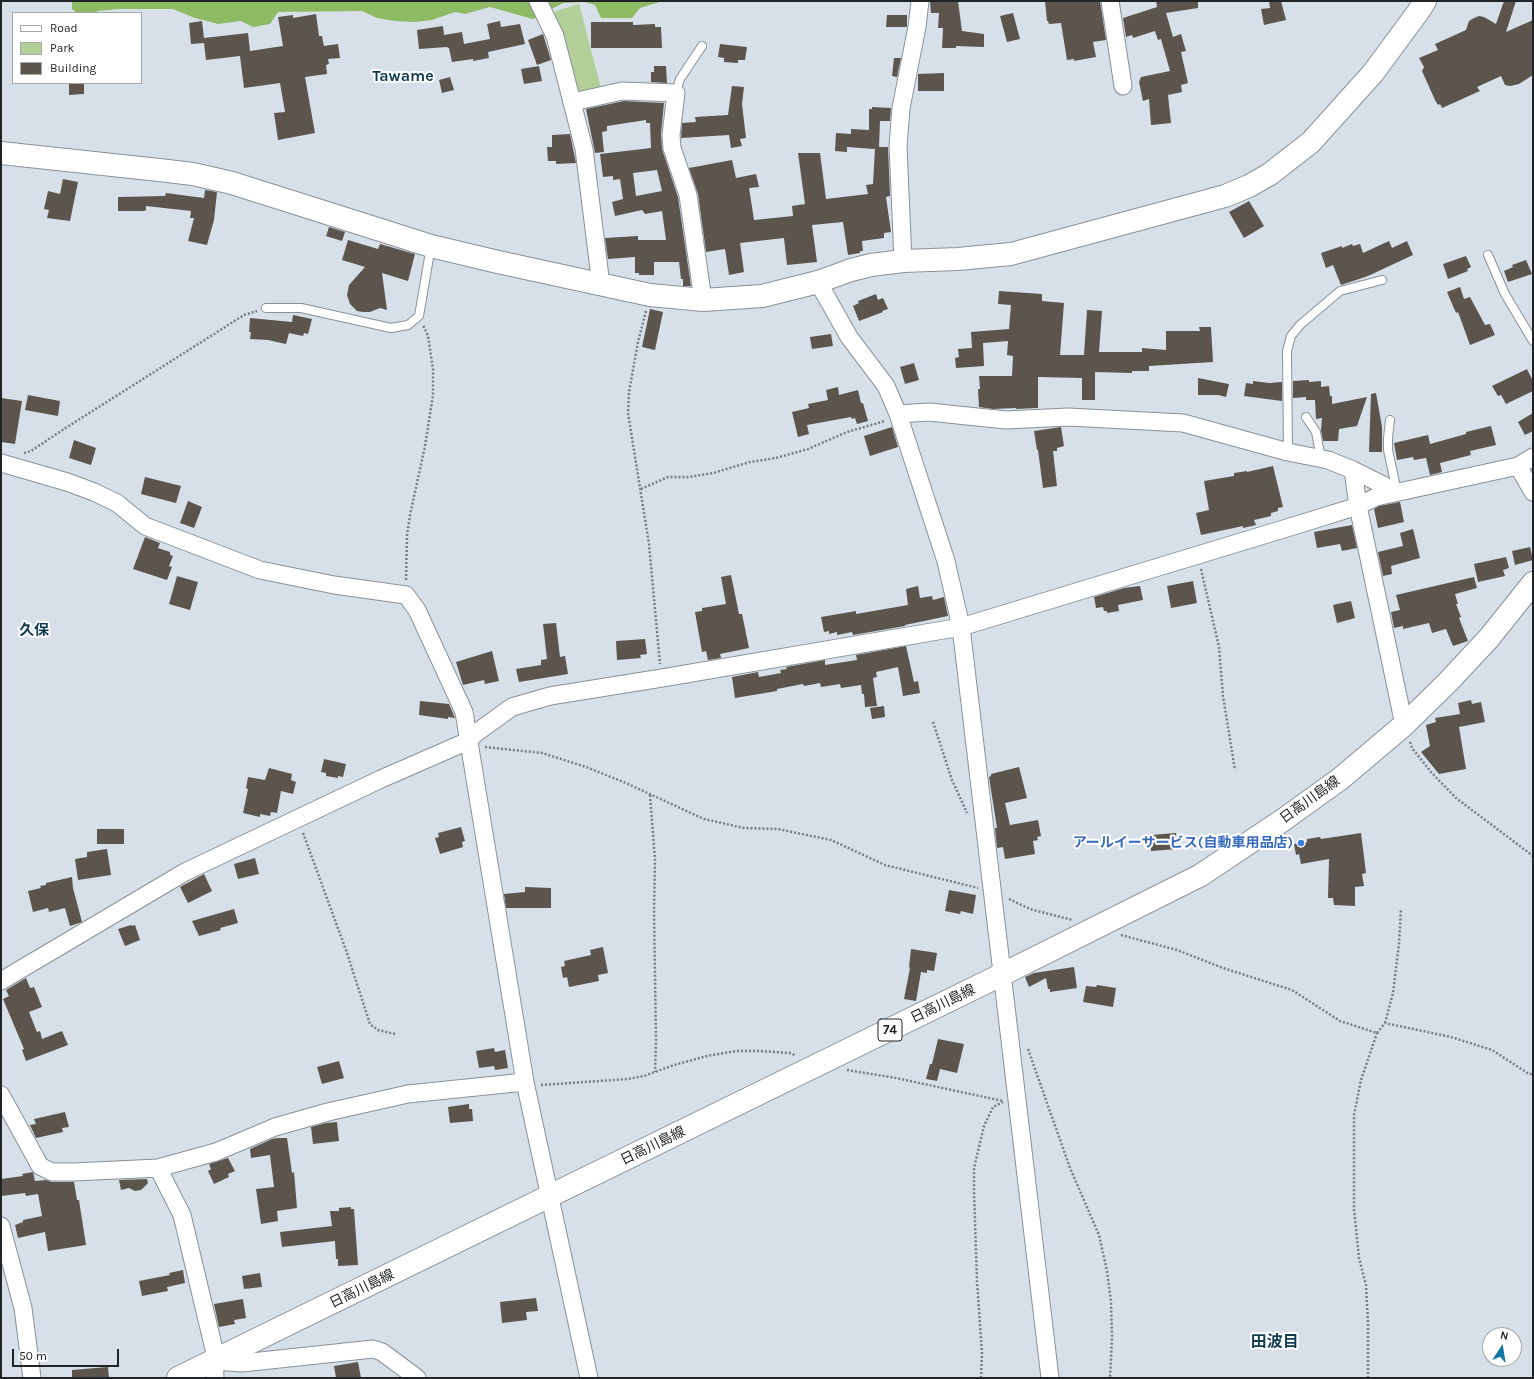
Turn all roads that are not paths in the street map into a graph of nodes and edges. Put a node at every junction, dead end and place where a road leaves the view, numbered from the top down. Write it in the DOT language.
graph roads {
  1 [pos="538,1"];
  2 [pos="920,1"];
  3 [pos="1110,1"];
  4 [pos="1425,1"];
  5 [pos="702,46"];
  6 [pos="1123,86"];
  7 [pos="676,93"];
  8 [pos="573,102"];
  9 [pos="1,153"];
  10 [pos="431,246"];
  11 [pos="1488,255"];
  12 [pos="903,261"];
  13 [pos="1382,280"];
  14 [pos="818,282"];
  15 [pos="601,285"];
  16 [pos="703,300"];
  17 [pos="266,308"];
  18 [pos="1533,341"];
  19 [pos="898,414"];
  20 [pos="1306,417"];
  21 [pos="1390,420"];
  22 [pos="1288,452"];
  23 [pos="1533,457"];
  24 [pos="1321,459"];
  25 [pos="1,464"];
  26 [pos="1518,466"];
  27 [pos="1353,470"];
  28 [pos="1397,492"];
  29 [pos="1533,492"];
  30 [pos="1358,506"];
  31 [pos="1533,583"];
  32 [pos="961,627"];
  33 [pos="1404,725"];
  34 [pos="472,737"];
  35 [pos="1001,975"];
  36 [pos="1,981"];
  37 [pos="525,1084"];
  38 [pos="1,1095"];
  39 [pos="158,1168"];
  40 [pos="549,1197"];
  41 [pos="1,1226"];
  42 [pos="214,1369"];
  43 [pos="32,1378"];
  44 [pos="178,1378"];
  45 [pos="417,1378"];
  46 [pos="589,1378"];
  47 [pos="1050,1378"];
  1 -- 8 [label="street"];
  2 -- 12 [label="street"];
  3 -- 6 [label="street"];
  4 -- 12 [label="main road"];
  5 -- 7 [label="lane"];
  7 -- 8 [label="street"];
  7 -- 16 [label="street"];
  8 -- 15 [label="street"];
  9 -- 10 [label="main road"];
  10 -- 15 [label="main road"];
  10 -- 17 [label="lane"];
  11 -- 18 [label="lane"];
  12 -- 14 [label="main road"];
  13 -- 22 [label="lane"];
  14 -- 16 [label="main road"];
  14 -- 19 [label="street"];
  15 -- 16 [label="main road"];
  19 -- 22 [label="street"];
  19 -- 32 [label="street"];
  20 -- 24 [label="lane"];
  21 -- 28 [label="lane"];
  22 -- 24 [label="street"];
  23 -- 26 [label="street"];
  24 -- 27 [label="street"];
  25 -- 34 [label="street"];
  26 -- 28 [label="street"];
  26 -- 29 [label="street"];
  27 -- 28 [label="street"];
  27 -- 30 [label="street"];
  28 -- 30 [label="street"];
  30 -- 32 [label="street"];
  30 -- 33 [label="street"];
  31 -- 33 [label="main road, 日高川島線 / 74"];
  32 -- 34 [label="street"];
  32 -- 35 [label="street"];
  33 -- 35 [label="main road, 日高川島線 / 74"];
  34 -- 36 [label="street"];
  34 -- 37 [label="street"];
  35 -- 40 [label="main road, 日高川島線 / 74"];
  35 -- 47 [label="street"];
  37 -- 39 [label="street"];
  37 -- 40 [label="street"];
  38 -- 39 [label="street"];
  39 -- 42 [label="street"];
  40 -- 42 [label="main road, 日高川島線 / 74"];
  40 -- 46 [label="street"];
  41 -- 43 [label="street"];
  42 -- 44 [label="main road, 日高川島線 / 74"];
  42 -- 45 [label="street"];
}
